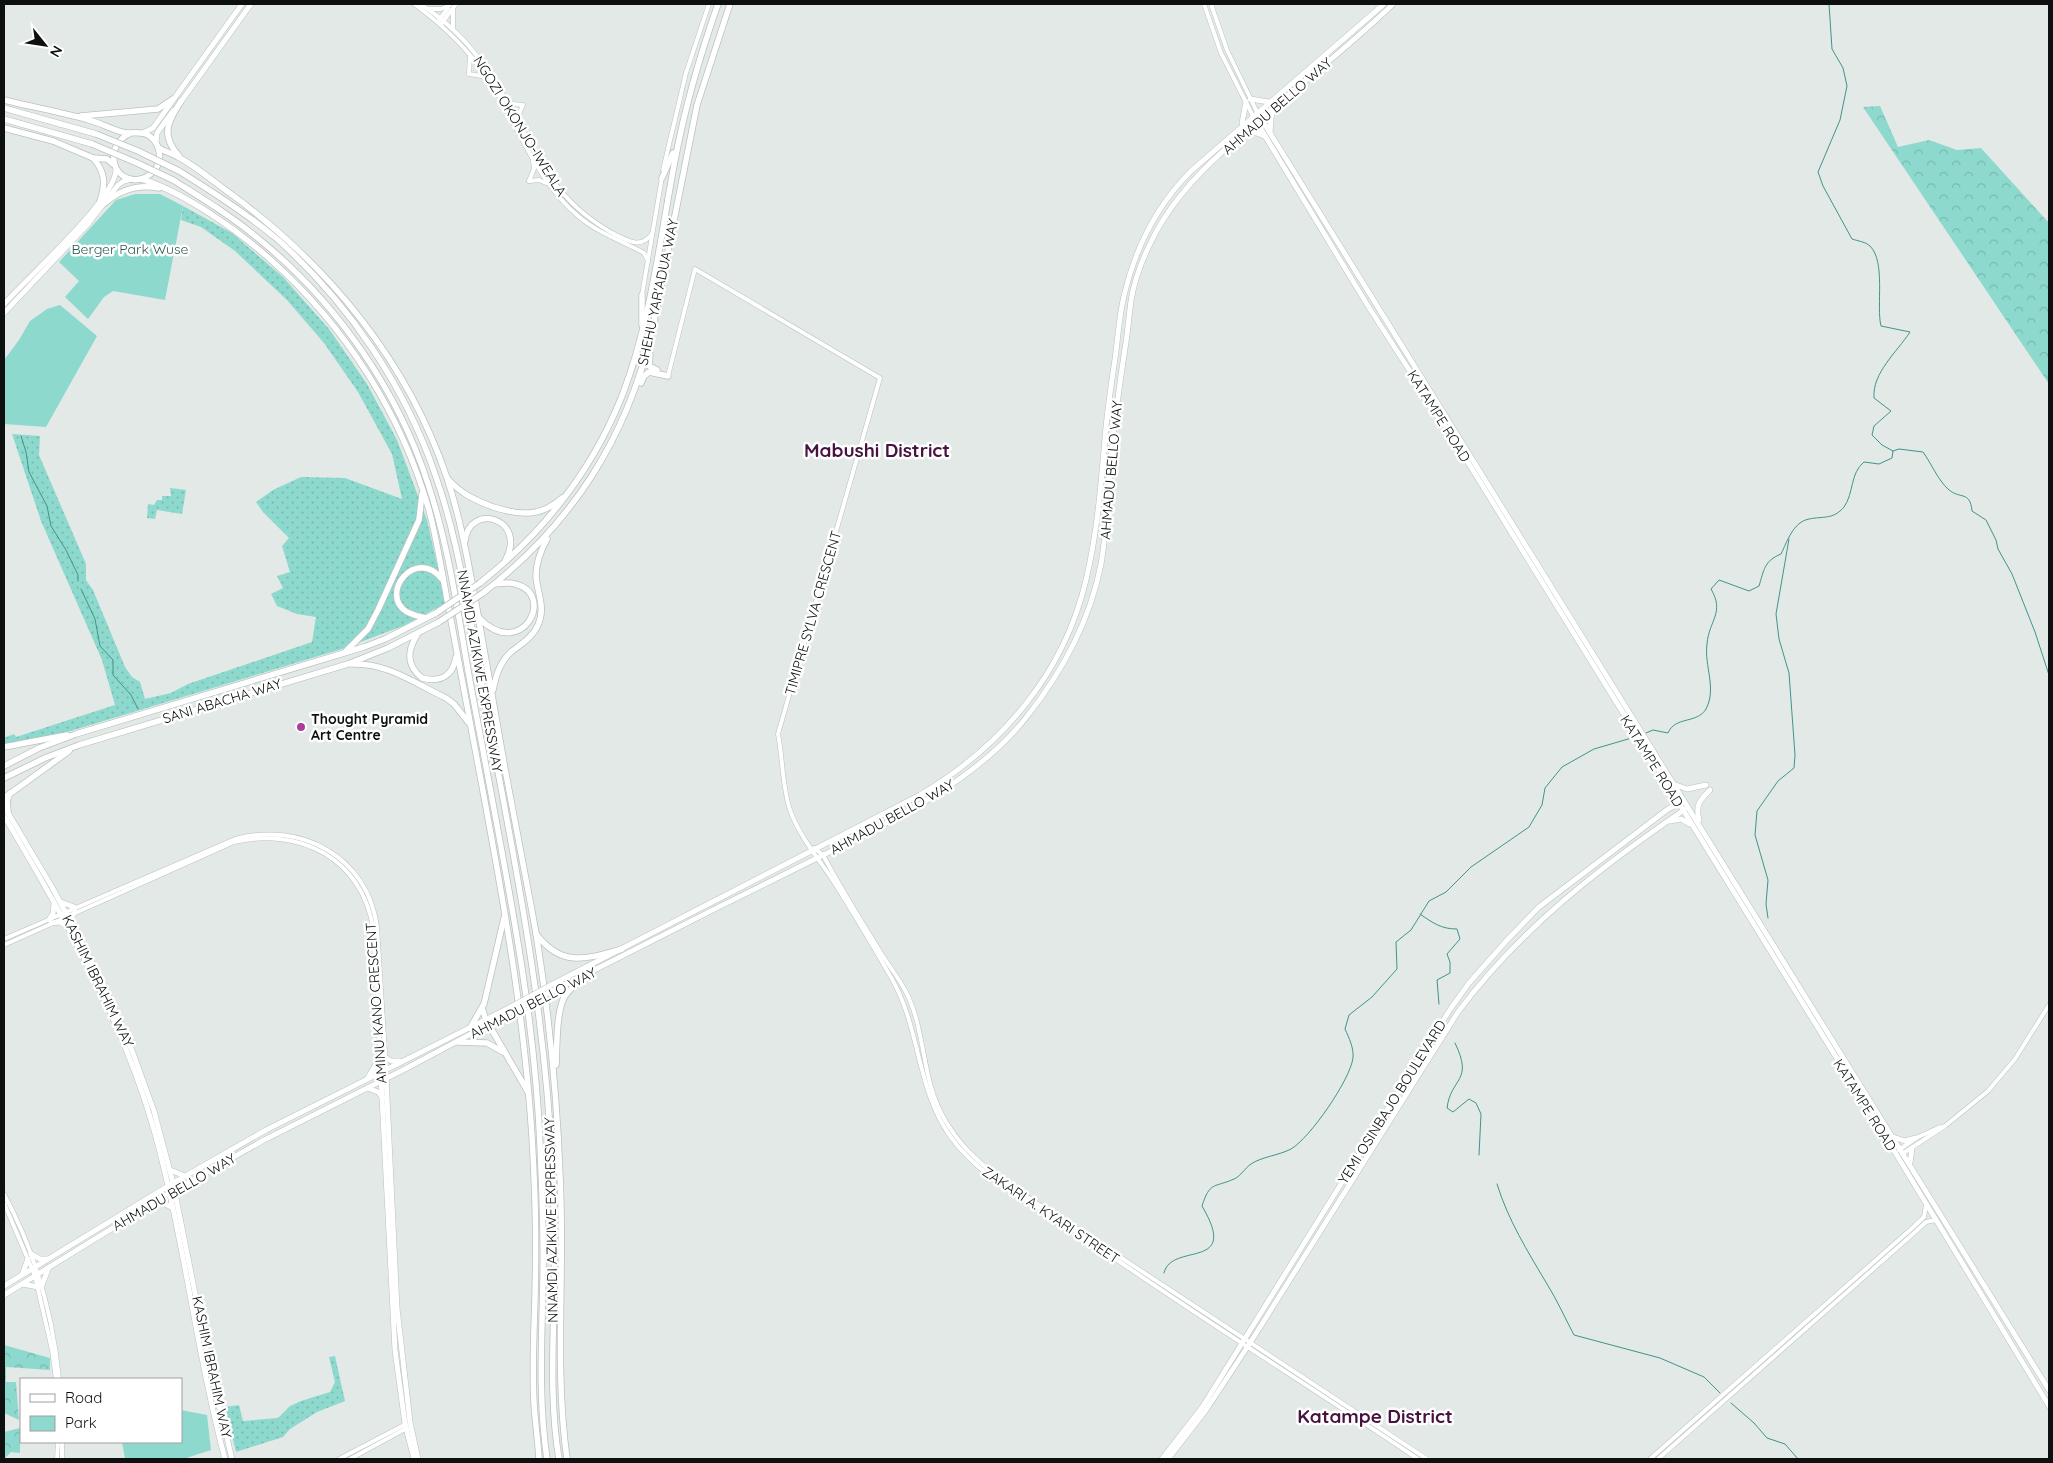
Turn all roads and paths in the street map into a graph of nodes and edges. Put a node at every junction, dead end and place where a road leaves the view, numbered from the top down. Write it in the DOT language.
graph roads {
  1 [pos="242,4"];
  2 [pos="251,4"];
  3 [pos="414,4"];
  4 [pos="420,4"];
  5 [pos="709,4"];
  6 [pos="718,4"];
  7 [pos="730,4"];
  8 [pos="1204,4"];
  9 [pos="1211,4"];
  10 [pos="1384,4"];
  11 [pos="1393,4"];
  12 [pos="453,5"];
  13 [pos="427,8"];
  14 [pos="441,22"];
  15 [pos="454,31"];
  16 [pos="469,54"];
  17 [pos="489,80"];
  18 [pos="504,98"];
  19 [pos="173,99"];
  20 [pos="4,100"];
  21 [pos="181,100"];
  22 [pos="1248,100"];
  23 [pos="1270,102"];
  24 [pos="1274,107"];
  25 [pos="4,108"];
  26 [pos="1255,114"];
  27 [pos="69,115"];
  28 [pos="4,119"];
  29 [pos="1259,120"];
  30 [pos="1240,126"];
  31 [pos="4,128"];
  32 [pos="521,129"];
  33 [pos="131,133"];
  34 [pos="142,133"];
  35 [pos="1243,133"];
  36 [pos="680,134"];
  37 [pos="1268,136"];
  38 [pos="157,146"];
  39 [pos="93,158"];
  40 [pos="180,158"];
  41 [pos="532,158"];
  42 [pos="115,167"];
  43 [pos="662,178"];
  44 [pos="131,179"];
  45 [pos="141,179"];
  46 [pos="550,186"];
  47 [pos="169,191"];
  48 [pos="103,202"];
  49 [pos="652,234"];
  50 [pos="291,242"];
  51 [pos="648,262"];
  52 [pos="303,264"];
  53 [pos="290,277"];
  54 [pos="642,295"];
  55 [pos="320,299"];
  56 [pos="4,304"];
  57 [pos="4,313"];
  58 [pos="652,331"];
  59 [pos="642,336"];
  60 [pos="669,375"];
  61 [pos="392,380"];
  62 [pos="385,389"];
  63 [pos="626,412"];
  64 [pos="422,418"];
  65 [pos="399,431"];
  66 [pos="446,477"];
  67 [pos="571,490"];
  68 [pos="422,492"];
  69 [pos="553,530"];
  70 [pos="465,546"];
  71 [pos="503,565"];
  72 [pos="444,581"];
  73 [pos="495,584"];
  74 [pos="436,613"];
  75 [pos="426,618"];
  76 [pos="479,618"];
  77 [pos="439,622"];
  78 [pos="419,633"];
  79 [pos="457,650"];
  80 [pos="342,654"];
  81 [pos="348,664"];
  82 [pos="492,694"];
  83 [pos="470,724"];
  84 [pos="76,734"];
  85 [pos="79,745"];
  86 [pos="4,747"];
  87 [pos="486,765"];
  88 [pos="4,766"];
  89 [pos="506,771"];
  90 [pos="4,778"];
  91 [pos="1674,784"];
  92 [pos="1670,791"];
  93 [pos="10,792"];
  94 [pos="483,794"];
  95 [pos="503,797"];
  96 [pos="4,798"];
  97 [pos="1684,800"];
  98 [pos="1678,804"];
  99 [pos="4,806"];
  100 [pos="1688,807"];
  101 [pos="1668,809"];
  102 [pos="1683,811"];
  103 [pos="5,816"];
  104 [pos="1663,824"];
  105 [pos="1692,825"];
  106 [pos="1700,826"];
  107 [pos="493,849"];
  108 [pos="814,851"];
  109 [pos="820,857"];
  110 [pos="1581,874"];
  111 [pos="506,876"];
  112 [pos="1587,881"];
  113 [pos="57,903"];
  114 [pos="75,910"];
  115 [pos="505,914"];
  116 [pos="63,915"];
  117 [pos="51,920"];
  118 [pos="69,926"];
  119 [pos="536,933"];
  120 [pos="4,939"];
  121 [pos="4,945"];
  122 [pos="622,949"];
  123 [pos="592,973"];
  124 [pos="557,989"];
  125 [pos="564,997"];
  126 [pos="2049,1005"];
  127 [pos="482,1008"];
  128 [pos="508,1011"];
  129 [pos="487,1022"];
  130 [pos="470,1028"];
  131 [pos="458,1042"];
  132 [pos="504,1053"];
  133 [pos="383,1058"];
  134 [pos="403,1061"];
  135 [pos="383,1072"];
  136 [pos="554,1075"];
  137 [pos="366,1080"];
  138 [pos="386,1080"];
  139 [pos="368,1088"];
  140 [pos="529,1094"];
  141 [pos="382,1098"];
  142 [pos="1945,1126"];
  143 [pos="1892,1136"];
  144 [pos="1916,1138"];
  145 [pos="1912,1148"];
  146 [pos="1900,1153"];
  147 [pos="552,1159"];
  148 [pos="1910,1166"];
  149 [pos="170,1170"];
  150 [pos="534,1175"];
  151 [pos="185,1176"];
  152 [pos="165,1178"];
  153 [pos="560,1178"];
  154 [pos="173,1182"];
  155 [pos="183,1185"];
  156 [pos="167,1186"];
  157 [pos="158,1191"];
  158 [pos="171,1192"];
  159 [pos="4,1194"];
  160 [pos="158,1200"];
  161 [pos="4,1203"];
  162 [pos="1926,1205"];
  163 [pos="174,1206"];
  164 [pos="543,1206"];
  165 [pos="1936,1220"];
  166 [pos="30,1257"];
  167 [pos="48,1260"];
  168 [pos="50,1266"];
  169 [pos="34,1268"];
  170 [pos="37,1274"];
  171 [pos="22,1275"];
  172 [pos="22,1284"];
  173 [pos="4,1286"];
  174 [pos="40,1286"];
  175 [pos="4,1295"];
  176 [pos="1998,1310"];
  177 [pos="1993,1313"];
  178 [pos="1243,1341"];
  179 [pos="1249,1345"];
  180 [pos="560,1367"];
  181 [pos="56,1378"];
  182 [pos="60,1378"];
  183 [pos="2049,1390"];
  184 [pos="553,1393"];
  185 [pos="2049,1406"];
  186 [pos="408,1425"];
  187 [pos="58,1443"];
  188 [pos="62,1443"];
  189 [pos="57,1459"];
  190 [pos="62,1459"];
  191 [pos="225,1459"];
  192 [pos="232,1459"];
  193 [pos="339,1459"];
  194 [pos="350,1459"];
  195 [pos="414,1459"];
  196 [pos="418,1459"];
  197 [pos="540,1459"];
  198 [pos="547,1459"];
  199 [pos="559,1459"];
  200 [pos="567,1459"];
  201 [pos="1162,1459"];
  202 [pos="1168,1459"];
  203 [pos="1418,1459"];
  204 [pos="1427,1459"];
  205 [pos="1650,1459"];
  206 [pos="1658,1459"];
  1 -- 19 [label="main road"];
  2 -- 21 [label="main road"];
  3 -- 14 [label="street, NGOZI OKONJO-IWEALA"];
  4 -- 13 [label="street, NGOZI OKONJO-IWEALA"];
  5 -- 43 [label="street"];
  6 -- 36 [label="highway, SHEHU YAR'ADUA WAY"];
  7 -- 58 [label="highway, SHEHU YAR'ADUA WAY"];
  8 -- 22 [label="street"];
  9 -- 22 [label="street"];
  10 -- 23 [label="main road, AHMADU BELLO WAY"];
  11 -- 24 [label="main road, AHMADU BELLO WAY"];
  12 -- 13 [label="street"];
  12 -- 14 [label="street"];
  12 -- 15 [label="street"];
  13 -- 14 [label="street, NGOZI OKONJO-IWEALA"];
  14 -- 15 [label="street, NGOZI OKONJO-IWEALA"];
  14 -- 16 [label="street, NGOZI OKONJO-IWEALA"];
  15 -- 18 [label="street, NGOZI OKONJO-IWEALA"];
  16 -- 17 [label="street, NGOZI OKONJO-IWEALA"];
  16 -- 17 [label="street"];
  17 -- 41 [label="street, NGOZI OKONJO-IWEALA"];
  18 -- 32 [label="street, NGOZI OKONJO-IWEALA"];
  18 -- 32 [label="street"];
  19 -- 27 [label="highway"];
  19 -- 34 [label="main road"];
  20 -- 27 [label="highway"];
  21 -- 38 [label="main road"];
  21 -- 40 [label="highway"];
  22 -- 23 [label="main road"];
  22 -- 26 [label="street"];
  22 -- 30 [label="main road"];
  23 -- 26 [label="main road, AHMADU BELLO WAY"];
  24 -- 29 [label="main road, AHMADU BELLO WAY"];
  24 -- 37 [label="main road"];
  25 -- 52 [label="highway, NNAMDI AZIKIWE EXPRESSWAY, bridge"];
  26 -- 29 [label="main road, KATAMPE ROAD"];
  26 -- 30 [label="main road, AHMADU BELLO WAY"];
  27 -- 33 [label="highway"];
  28 -- 55 [label="highway, NNAMDI AZIKIWE EXPRESSWAY, bridge"];
  29 -- 35 [label="main road, AHMADU BELLO WAY"];
  29 -- 37 [label="main road, KATAMPE ROAD"];
  30 -- 108 [label="main road, AHMADU BELLO WAY"];
  31 -- 39 [label="highway"];
  32 -- 49 [label="street, NGOZI OKONJO-IWEALA"];
  33 -- 34 [label="highway"];
  33 -- 42 [label="highway"];
  34 -- 38 [label="highway"];
  35 -- 37 [label="main road"];
  35 -- 109 [label="main road, AHMADU BELLO WAY"];
  36 -- 43 [label="highway"];
  36 -- 59 [label="highway, SHEHU YAR'ADUA WAY"];
  37 -- 91 [label="main road, KATAMPE ROAD"];
  37 -- 92 [label="main road, KATAMPE ROAD"];
  38 -- 40 [label="highway, NNAMDI AZIKIWE EXPRESSWAY"];
  38 -- 45 [label="highway"];
  39 -- 42 [label="highway"];
  39 -- 48 [label="highway"];
  40 -- 50 [label="highway, NNAMDI AZIKIWE EXPRESSWAY"];
  41 -- 46 [label="street, NGOZI OKONJO-IWEALA"];
  41 -- 46 [label="street"];
  42 -- 44 [label="highway"];
  42 -- 48 [label="main road"];
  43 -- 49 [label="street"];
  44 -- 45 [label="highway"];
  44 -- 48 [label="main road"];
  45 -- 47 [label="highway, NNAMDI AZIKIWE EXPRESSWAY"];
  46 -- 51 [label="street, NGOZI OKONJO-IWEALA"];
  47 -- 48 [label="highway"];
  47 -- 53 [label="highway, NNAMDI AZIKIWE EXPRESSWAY"];
  48 -- 56 [label="main road"];
  48 -- 57 [label="main road"];
  49 -- 51 [label="street"];
  50 -- 52 [label="highway"];
  50 -- 64 [label="highway, NNAMDI AZIKIWE EXPRESSWAY"];
  51 -- 54 [label="street"];
  52 -- 61 [label="highway, NNAMDI AZIKIWE EXPRESSWAY"];
  53 -- 55 [label="highway"];
  53 -- 65 [label="highway, NNAMDI AZIKIWE EXPRESSWAY"];
  54 -- 59 [label="highway"];
  55 -- 62 [label="highway, NNAMDI AZIKIWE EXPRESSWAY"];
  58 -- 60 [label="highway"];
  58 -- 63 [label="highway, SHEHU YAR'ADUA WAY"];
  59 -- 67 [label="highway, SHEHU YAR'ADUA WAY"];
  60 -- 63 [label="highway"];
  60 -- 108 [label="street, TIMIPRE SYLVA CRESCENT"];
  61 -- 64 [label="highway"];
  61 -- 95 [label="highway, NNAMDI AZIKIWE EXPRESSWAY"];
  62 -- 65 [label="highway"];
  62 -- 87 [label="highway, NNAMDI AZIKIWE EXPRESSWAY"];
  63 -- 69 [label="highway, SHEHU YAR'ADUA WAY"];
  64 -- 66 [label="highway, NNAMDI AZIKIWE EXPRESSWAY"];
  65 -- 68 [label="highway, NNAMDI AZIKIWE EXPRESSWAY"];
  66 -- 67 [label="highway"];
  66 -- 70 [label="highway, NNAMDI AZIKIWE EXPRESSWAY"];
  67 -- 71 [label="highway, SHEHU YAR'ADUA WAY"];
  68 -- 72 [label="highway, NNAMDI AZIKIWE EXPRESSWAY"];
  68 -- 80 [label="highway"];
  69 -- 73 [label="highway, SHEHU YAR'ADUA WAY"];
  69 -- 82 [label="highway"];
  70 -- 71 [label="highway"];
  70 -- 76 [label="highway, NNAMDI AZIKIWE EXPRESSWAY"];
  71 -- 74 [label="highway, SHEHU YAR'ADUA WAY, bridge"];
  72 -- 75 [label="highway"];
  72 -- 79 [label="highway, NNAMDI AZIKIWE EXPRESSWAY"];
  73 -- 76 [label="highway"];
  73 -- 77 [label="highway, SHEHU YAR'ADUA WAY, bridge"];
  74 -- 75 [label="highway, SANI ABACHA WAY"];
  75 -- 80 [label="highway, SANI ABACHA WAY"];
  76 -- 82 [label="highway, NNAMDI AZIKIWE EXPRESSWAY"];
  77 -- 78 [label="highway, SANI ABACHA WAY"];
  78 -- 79 [label="highway"];
  78 -- 81 [label="highway, SANI ABACHA WAY"];
  79 -- 83 [label="highway, NNAMDI AZIKIWE EXPRESSWAY"];
  80 -- 84 [label="highway, SANI ABACHA WAY"];
  81 -- 83 [label="highway"];
  81 -- 85 [label="highway, SANI ABACHA WAY"];
  82 -- 89 [label="highway, NNAMDI AZIKIWE EXPRESSWAY"];
  83 -- 94 [label="highway, NNAMDI AZIKIWE EXPRESSWAY"];
  84 -- 86 [label="highway"];
  84 -- 88 [label="highway, SANI ABACHA WAY"];
  85 -- 90 [label="highway, SANI ABACHA WAY"];
  85 -- 93 [label="highway"];
  87 -- 94 [label="highway"];
  87 -- 111 [label="highway, NNAMDI AZIKIWE EXPRESSWAY"];
  89 -- 95 [label="highway"];
  89 -- 119 [label="highway, NNAMDI AZIKIWE EXPRESSWAY"];
  91 -- 97 [label="main road, KATAMPE ROAD"];
  91 -- 106 [label="main road"];
  92 -- 98 [label="main road, KATAMPE ROAD"];
  92 -- 101 [label="main road"];
  93 -- 96 [label="highway"];
  93 -- 103 [label="highway"];
  94 -- 107 [label="highway, NNAMDI AZIKIWE EXPRESSWAY"];
  95 -- 147 [label="highway, NNAMDI AZIKIWE EXPRESSWAY"];
  97 -- 98 [label="main road, YEMI OSINBAJO BOULEVARD"];
  97 -- 100 [label="main road, KATAMPE ROAD"];
  98 -- 101 [label="main road, YEMI OSINBAJO BOULEVARD"];
  98 -- 102 [label="main road, KATAMPE ROAD"];
  99 -- 103 [label="main road, KASHIM IBRAHIM WAY"];
  100 -- 102 [label="main road, YEMI OSINBAJO BOULEVARD"];
  100 -- 106 [label="main road, KATAMPE ROAD"];
  101 -- 110 [label="main road, YEMI OSINBAJO BOULEVARD"];
  102 -- 104 [label="main road, YEMI OSINBAJO BOULEVARD"];
  102 -- 105 [label="main road, KATAMPE ROAD"];
  103 -- 113 [label="main road, KASHIM IBRAHIM WAY"];
  104 -- 105 [label="main road"];
  104 -- 112 [label="main road, YEMI OSINBAJO BOULEVARD"];
  105 -- 146 [label="main road, KATAMPE ROAD"];
  106 -- 143 [label="main road, KATAMPE ROAD"];
  107 -- 111 [label="highway"];
  107 -- 115 [label="highway, NNAMDI AZIKIWE EXPRESSWAY"];
  108 -- 109 [label="street, TIMIPRE SYLVA CRESCENT"];
  108 -- 122 [label="main road, AHMADU BELLO WAY"];
  109 -- 123 [label="main road, AHMADU BELLO WAY"];
  109 -- 178 [label="street, ZAKARI A. KYARI STREET"];
  110 -- 112 [label="main road"];
  110 -- 178 [label="main road, YEMI OSINBAJO BOULEVARD"];
  111 -- 164 [label="highway, NNAMDI AZIKIWE EXPRESSWAY"];
  112 -- 179 [label="main road, YEMI OSINBAJO BOULEVARD"];
  113 -- 114 [label="main road"];
  113 -- 116 [label="main road, KASHIM IBRAHIM WAY"];
  113 -- 117 [label="main road"];
  114 -- 116 [label="street"];
  114 -- 118 [label="main road"];
  114 -- 133 [label="street, AMINU KANO CRESCENT"];
  115 -- 127 [label="highway"];
  115 -- 140 [label="highway, NNAMDI AZIKIWE EXPRESSWAY"];
  116 -- 117 [label="street"];
  116 -- 118 [label="main road, KASHIM IBRAHIM WAY"];
  117 -- 118 [label="main road"];
  117 -- 120 [label="street"];
  117 -- 121 [label="street"];
  118 -- 149 [label="main road, KASHIM IBRAHIM WAY"];
  118 -- 152 [label="main road, KASHIM IBRAHIM WAY"];
  119 -- 122 [label="highway"];
  119 -- 136 [label="highway, NNAMDI AZIKIWE EXPRESSWAY"];
  122 -- 128 [label="main road, AHMADU BELLO WAY, bridge"];
  123 -- 124 [label="main road, AHMADU BELLO WAY"];
  123 -- 125 [label="highway"];
  124 -- 125 [label="highway"];
  124 -- 128 [label="main road, AHMADU BELLO WAY, bridge"];
  125 -- 136 [label="highway"];
  126 -- 142 [label="street"];
  127 -- 129 [label="highway"];
  127 -- 130 [label="highway"];
  128 -- 129 [label="main road, AHMADU BELLO WAY"];
  129 -- 130 [label="main road, AHMADU BELLO WAY"];
  129 -- 131 [label="main road, AHMADU BELLO WAY"];
  129 -- 132 [label="highway"];
  130 -- 134 [label="main road, AHMADU BELLO WAY"];
  131 -- 132 [label="highway"];
  131 -- 138 [label="main road, AHMADU BELLO WAY"];
  132 -- 140 [label="highway"];
  133 -- 134 [label="main road"];
  133 -- 135 [label="street, AMINU KANO CRESCENT"];
  133 -- 137 [label="main road"];
  134 -- 135 [label="main road, AHMADU BELLO WAY"];
  135 -- 137 [label="main road, AHMADU BELLO WAY"];
  135 -- 138 [label="main road, AMINU KANO CRESCENT"];
  136 -- 153 [label="highway, NNAMDI AZIKIWE EXPRESSWAY"];
  137 -- 151 [label="main road, AHMADU BELLO WAY"];
  138 -- 139 [label="main road, AHMADU BELLO WAY"];
  138 -- 141 [label="main road, AMINU KANO CRESCENT"];
  138 -- 186 [label="main road, AMINU KANO CRESCENT"];
  139 -- 141 [label="main road"];
  139 -- 155 [label="main road, AHMADU BELLO WAY"];
  140 -- 150 [label="highway, NNAMDI AZIKIWE EXPRESSWAY"];
  141 -- 186 [label="main road, AMINU KANO CRESCENT"];
  142 -- 144 [label="street"];
  142 -- 145 [label="street"];
  143 -- 144 [label="main road"];
  143 -- 146 [label="main road, KATAMPE ROAD"];
  144 -- 146 [label="street"];
  145 -- 146 [label="street"];
  145 -- 148 [label="main road"];
  146 -- 148 [label="main road, KATAMPE ROAD"];
  146 -- 162 [label="main road, KATAMPE ROAD"];
  147 -- 153 [label="highway"];
  147 -- 184 [label="highway, NNAMDI AZIKIWE EXPRESSWAY"];
  148 -- 176 [label="main road, KATAMPE ROAD"];
  149 -- 151 [label="main road"];
  149 -- 154 [label="main road, KASHIM IBRAHIM WAY"];
  150 -- 164 [label="highway"];
  150 -- 197 [label="highway, NNAMDI AZIKIWE EXPRESSWAY"];
  151 -- 154 [label="main road, AHMADU BELLO WAY"];
  152 -- 156 [label="main road, KASHIM IBRAHIM WAY"];
  152 -- 157 [label="main road"];
  153 -- 180 [label="highway, NNAMDI AZIKIWE EXPRESSWAY"];
  154 -- 156 [label="main road, AHMADU BELLO WAY"];
  154 -- 158 [label="main road, KASHIM IBRAHIM WAY"];
  155 -- 158 [label="main road, AHMADU BELLO WAY"];
  155 -- 163 [label="main road"];
  156 -- 157 [label="main road, AHMADU BELLO WAY"];
  156 -- 158 [label="main road, KASHIM IBRAHIM WAY"];
  157 -- 167 [label="main road, AHMADU BELLO WAY"];
  158 -- 160 [label="main road, AHMADU BELLO WAY"];
  158 -- 163 [label="main road, KASHIM IBRAHIM WAY"];
  159 -- 166 [label="street"];
  160 -- 163 [label="main road"];
  160 -- 168 [label="main road, AHMADU BELLO WAY"];
  161 -- 166 [label="street"];
  162 -- 165 [label="main road, KATAMPE ROAD"];
  162 -- 205 [label="street"];
  163 -- 191 [label="main road, KASHIM IBRAHIM WAY"];
  163 -- 192 [label="main road, KASHIM IBRAHIM WAY"];
  164 -- 198 [label="highway, NNAMDI AZIKIWE EXPRESSWAY"];
  165 -- 177 [label="main road, KATAMPE ROAD"];
  165 -- 206 [label="street"];
  166 -- 167 [label="main road"];
  166 -- 169 [label="street"];
  166 -- 171 [label="main road"];
  167 -- 169 [label="main road, AHMADU BELLO WAY"];
  168 -- 170 [label="main road, AHMADU BELLO WAY"];
  168 -- 174 [label="main road"];
  169 -- 170 [label="street"];
  169 -- 171 [label="main road, AHMADU BELLO WAY"];
  170 -- 172 [label="main road, AHMADU BELLO WAY"];
  170 -- 174 [label="street"];
  171 -- 173 [label="main road, AHMADU BELLO WAY"];
  172 -- 174 [label="main road"];
  172 -- 175 [label="main road, AHMADU BELLO WAY"];
  174 -- 181 [label="street"];
  174 -- 182 [label="street"];
  176 -- 177 [label="main road"];
  176 -- 183 [label="main road, KATAMPE ROAD"];
  177 -- 185 [label="main road, KATAMPE ROAD"];
  178 -- 179 [label="street, ZAKARI A. KYARI STREET"];
  178 -- 201 [label="main road, YEMI OSINBAJO BOULEVARD"];
  179 -- 202 [label="main road, YEMI OSINBAJO BOULEVARD"];
  179 -- 203 [label="street"];
  179 -- 204 [label="street"];
  180 -- 184 [label="highway"];
  180 -- 200 [label="highway, NNAMDI AZIKIWE EXPRESSWAY"];
  184 -- 199 [label="highway, NNAMDI AZIKIWE EXPRESSWAY"];
  186 -- 193 [label="street"];
  186 -- 194 [label="street"];
  186 -- 195 [label="main road, AMINU KANO CRESCENT"];
  186 -- 196 [label="main road, AMINU KANO CRESCENT"];
  187 -- 189 [label="street"];
  188 -- 190 [label="street"];
}
